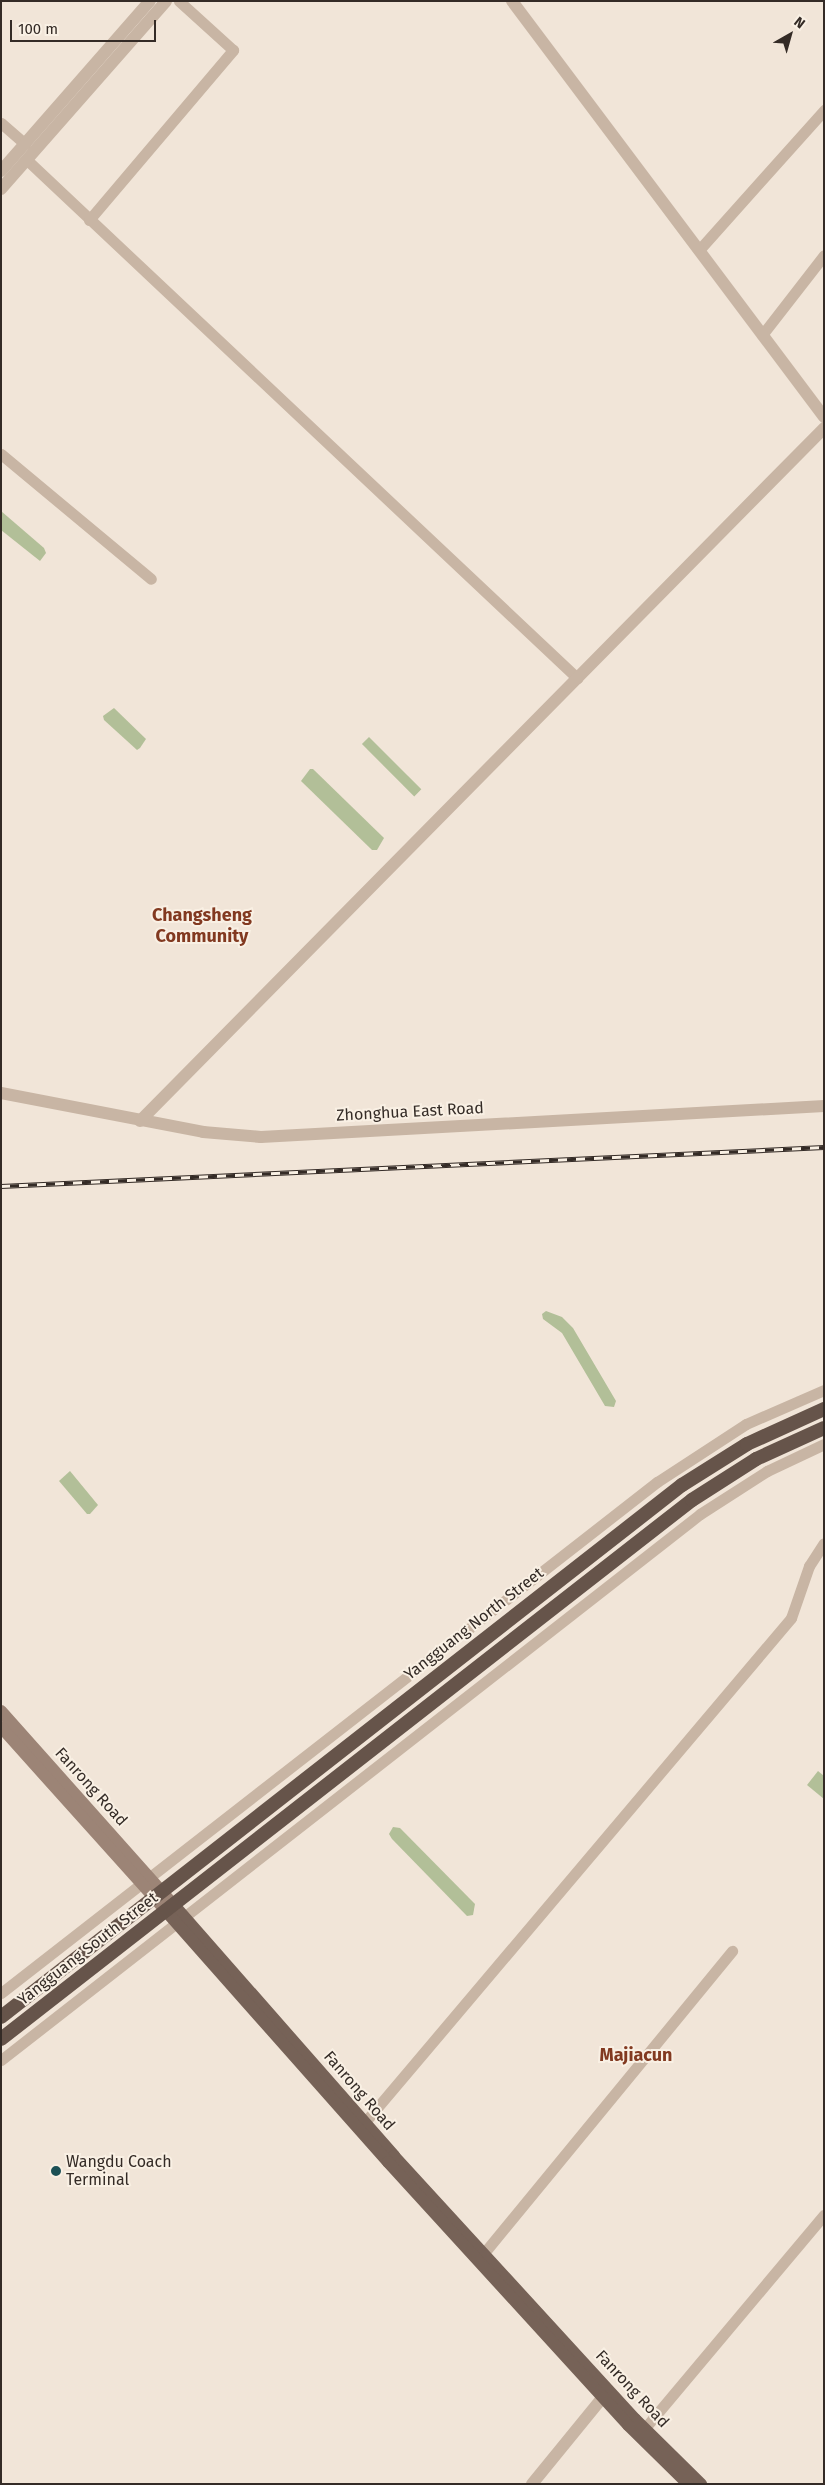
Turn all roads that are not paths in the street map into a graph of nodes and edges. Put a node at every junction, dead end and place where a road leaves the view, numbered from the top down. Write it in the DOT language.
graph roads {
  1 [pos="150,1"];
  2 [pos="166,1"];
  3 [pos="179,1"];
  4 [pos="512,1"];
  5 [pos="824,110"];
  6 [pos="1,123"];
  7 [pos="25,144"];
  8 [pos="26,160"];
  9 [pos="1,171"];
  10 [pos="1,189"];
  11 [pos="89,220"];
  12 [pos="699,250"];
  13 [pos="824,255"];
  14 [pos="762,335"];
  15 [pos="824,417"];
  16 [pos="824,428"];
  17 [pos="1,454"];
  18 [pos="151,579"];
  19 [pos="577,678"];
  20 [pos="1,1093"];
  21 [pos="824,1106"];
  22 [pos="140,1121"];
  23 [pos="824,1390"];
  24 [pos="824,1409"];
  25 [pos="824,1428"];
  26 [pos="824,1444"];
  27 [pos="824,1543"];
  28 [pos="1,1711"];
  29 [pos="1,1727"];
  30 [pos="146,1881"];
  31 [pos="158,1894"];
  32 [pos="169,1907"];
  33 [pos="181,1920"];
  34 [pos="732,1952"];
  35 [pos="1,1993"];
  36 [pos="1,2017"];
  37 [pos="1,2039"];
  38 [pos="1,2060"];
  39 [pos="365,2122"];
  40 [pos="824,2215"];
  41 [pos="484,2254"];
  42 [pos="603,2397"];
  43 [pos="645,2428"];
  44 [pos="532,2484"];
  45 [pos="688,2484"];
  46 [pos="701,2484"];
  1 -- 7 [label="street"];
  2 -- 8 [label="street"];
  3 -- 11 [label="street"];
  4 -- 12 [label="street"];
  5 -- 12 [label="street"];
  6 -- 7 [label="street"];
  7 -- 9 [label="street"];
  8 -- 10 [label="street"];
  8 -- 11 [label="street"];
  11 -- 19 [label="street"];
  12 -- 14 [label="street"];
  13 -- 14 [label="street"];
  14 -- 15 [label="street"];
  16 -- 19 [label="street"];
  17 -- 18 [label="street"];
  19 -- 22 [label="street"];
  20 -- 22 [label="street, Zhonghua East Road"];
  21 -- 22 [label="street, Zhonghua East Road"];
  23 -- 30 [label="street"];
  24 -- 31 [label="highway, Yangguang North Street"];
  25 -- 32 [label="highway"];
  26 -- 33 [label="street"];
  27 -- 39 [label="street"];
  28 -- 30 [label="main road, Fanrong Road"];
  29 -- 30 [label="main road, Fanrong Road"];
  30 -- 31 [label="main road, Fanrong Road"];
  30 -- 35 [label="street"];
  31 -- 32 [label="main road, Fanrong Road"];
  31 -- 36 [label="highway, Yangguang South Street"];
  32 -- 33 [label="main road, Fanrong Road"];
  32 -- 37 [label="highway, Yangguang South Street"];
  33 -- 38 [label="street"];
  33 -- 39 [label="main road, Fanrong Road"];
  33 -- 42 [label="main road, Fanrong Road"];
  34 -- 41 [label="street"];
  39 -- 41 [label="main road, Fanrong Road"];
  40 -- 43 [label="street"];
  41 -- 43 [label="main road, Fanrong Road"];
  42 -- 44 [label="street"];
  42 -- 45 [label="main road, Fanrong Road"];
  43 -- 46 [label="main road, Fanrong Road"];
}
